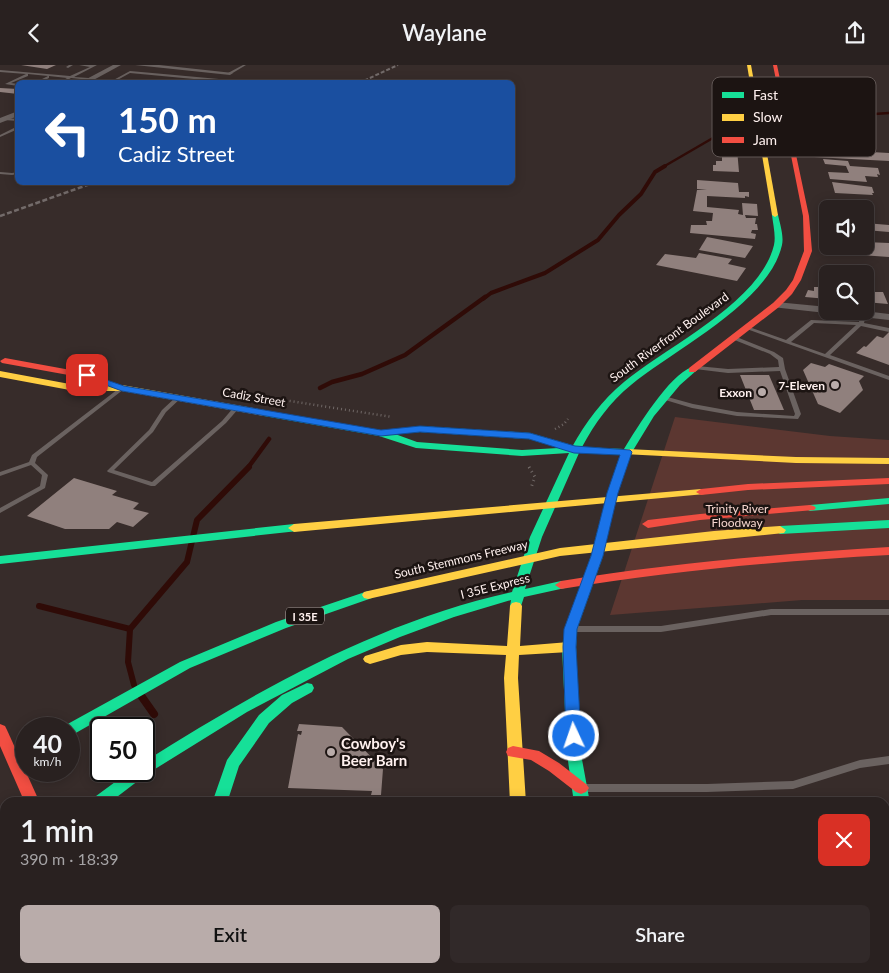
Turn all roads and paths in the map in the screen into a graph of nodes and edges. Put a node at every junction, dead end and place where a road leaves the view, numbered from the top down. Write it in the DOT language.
graph roads {
  1 [pos="72,65"];
  2 [pos="80,65"];
  3 [pos="118,65"];
  4 [pos="138,65"];
  5 [pos="245,65"];
  6 [pos="95,66"];
  7 [pos="67,67"];
  8 [pos="19,69"];
  9 [pos="0,70"];
  10 [pos="31,70"];
  11 [pos="196,70"];
  12 [pos="230,73"];
  13 [pos="29,74"];
  14 [pos="49,76"];
  15 [pos="184,76"];
  16 [pos="69,78"];
  17 [pos="89,79"];
  18 [pos="15,80"];
  19 [pos="15,80"];
  20 [pos="41,80"];
  21 [pos="65,80"];
  22 [pos="115,80"];
  23 [pos="219,80"];
  24 [pos="15,85"];
  25 [pos="15,114"];
  26 [pos="2,120"];
  27 [pos="15,120"];
  28 [pos="15,128"];
  29 [pos="0,135"];
  30 [pos="777,157"];
  31 [pos="782,157"];
  32 [pos="0,173"];
  33 [pos="15,174"];
  34 [pos="745,298"];
  35 [pos="776,305"];
  36 [pos="819,311"];
  37 [pos="819,312"];
  38 [pos="889,317"];
  39 [pos="874,318"];
  40 [pos="837,320"];
  41 [pos="860,320"];
  42 [pos="864,320"];
  43 [pos="813,321"];
  44 [pos="747,328"];
  45 [pos="889,330"];
  46 [pos="734,338"];
  47 [pos="787,342"];
  48 [pos="826,356"];
  49 [pos="663,357"];
  50 [pos="0,361"];
  51 [pos="694,368"];
  52 [pos="782,369"];
  53 [pos="0,374"];
  54 [pos="889,378"];
  55 [pos="122,388"];
  56 [pos="251,395"];
  57 [pos="178,398"];
  58 [pos="663,398"];
  59 [pos="236,408"];
  60 [pos="393,417"];
  61 [pos="381,433"];
  62 [pos="574,449"];
  63 [pos="626,452"];
  64 [pos="889,461"];
  65 [pos="32,463"];
  66 [pos="0,474"];
  67 [pos="889,481"];
  68 [pos="889,501"];
  69 [pos="0,511"];
  70 [pos="889,524"];
  71 [pos="636,526"];
  72 [pos="618,528"];
  73 [pos="889,551"];
  74 [pos="560,552"];
  75 [pos="0,559"];
  76 [pos="889,612"];
  77 [pos="570,629"];
  78 [pos="569,647"];
  79 [pos="512,651"];
  80 [pos="350,666"];
  81 [pos="317,683"];
  82 [pos="80,724"];
  83 [pos="0,730"];
  84 [pos="514,752"];
  85 [pos="889,760"];
  86 [pos="155,761"];
  87 [pos="15,763"];
  88 [pos="6,769"];
  89 [pos="126,782"];
  90 [pos="581,788"];
  91 [pos="30,797"];
  92 [pos="105,797"];
  93 [pos="221,797"];
  94 [pos="518,797"];
  95 [pos="582,797"];
  1 -- 7 [label="lane"];
  2 -- 6 [label="lane"];
  3 -- 17 [label="street"];
  4 -- 11 [label="street"];
  5 -- 12 [label="lane"];
  6 -- 16 [label="lane"];
  8 -- 9 [label="lane"];
  9 -- 13 [label="lane"];
  10 -- 14 [label="lane"];
  11 -- 12 [label="street"];
  11 -- 15 [label="lane"];
  13 -- 14 [label="lane"];
  13 -- 18 [label="lane"];
  14 -- 16 [label="lane"];
  14 -- 20 [label="lane"];
  15 -- 22 [label="lane"];
  15 -- 23 [label="lane"];
  16 -- 17 [label="lane"];
  16 -- 21 [label="lane"];
  19 -- 24 [label="lane"];
  25 -- 26 [label="street"];
  26 -- 27 [label="lane"];
  28 -- 29 [label="lane"];
  30 -- 34 [label="main road, South Riverfront Boulevard"];
  31 -- 35 [label="main road, South Riverfront Boulevard"];
  32 -- 33 [label="lane"];
  34 -- 35 [label="main road"];
  34 -- 49 [label="main road, South Riverfront Boulevard"];
  35 -- 36 [label="street"];
  35 -- 44 [label="main road, South Riverfront Boulevard"];
  37 -- 43 [label="lane"];
  38 -- 39 [label="street"];
  40 -- 43 [label="lane"];
  41 -- 48 [label="lane"];
  42 -- 45 [label="lane"];
  43 -- 47 [label="lane"];
  44 -- 46 [label="main road, South Riverfront Boulevard"];
  44 -- 47 [label="lane"];
  46 -- 51 [label="main road, South Riverfront Boulevard"];
  46 -- 52 [label="lane"];
  47 -- 48 [label="lane"];
  48 -- 54 [label="lane"];
  49 -- 51 [label="main road"];
  49 -- 62 [label="main road, South Riverfront Boulevard"];
  50 -- 55 [label="main road, Cadiz Street"];
  51 -- 52 [label="lane"];
  51 -- 58 [label="main road, South Riverfront Boulevard"];
  52 -- 58 [label="lane"];
  53 -- 55 [label="main road, Cadiz Street"];
  55 -- 57 [label="main road, Cadiz Street"];
  55 -- 65 [label="lane"];
  56 -- 60 [label="path"];
  57 -- 59 [label="main road, Cadiz Street"];
  57 -- 59 [label="lane"];
  58 -- 63 [label="main road, South Riverfront Boulevard"];
  59 -- 61 [label="main road, Cadiz Street"];
  61 -- 62 [label="main road, Cadiz Street"];
  61 -- 62 [label="main road, Cadiz Street"];
  62 -- 63 [label="main road, Cadiz Street"];
  62 -- 79 [label="main road, South Riverfront Boulevard"];
  63 -- 64 [label="main road, Cadiz Street"];
  63 -- 77 [label="main road, South Riverfront Boulevard"];
  65 -- 66 [label="lane"];
  65 -- 69 [label="lane"];
  67 -- 75 [label="main road"];
  68 -- 71 [label="main road"];
  70 -- 74 [label="main road, South Stemmons Freeway / I 35E"];
  72 -- 74 [label="main road"];
  73 -- 86 [label="main road, I 35E Express"];
  74 -- 82 [label="main road, South Stemmons Freeway / I 35E"];
  76 -- 77 [label="lane"];
  77 -- 78 [label="main road, South Riverfront Boulevard"];
  78 -- 79 [label="main road"];
  78 -- 90 [label="main road, South Riverfront Boulevard"];
  79 -- 80 [label="main road"];
  79 -- 84 [label="main road, South Riverfront Boulevard"];
  81 -- 93 [label="main road"];
  83 -- 91 [label="main road"];
  84 -- 90 [label="main road"];
  84 -- 94 [label="main road, South Riverfront Boulevard"];
  85 -- 90 [label="lane"];
  87 -- 88 [label="main road"];
  89 -- 92 [label="main road, I 35E Express"];
  90 -- 95 [label="main road, South Riverfront Boulevard"];
}
